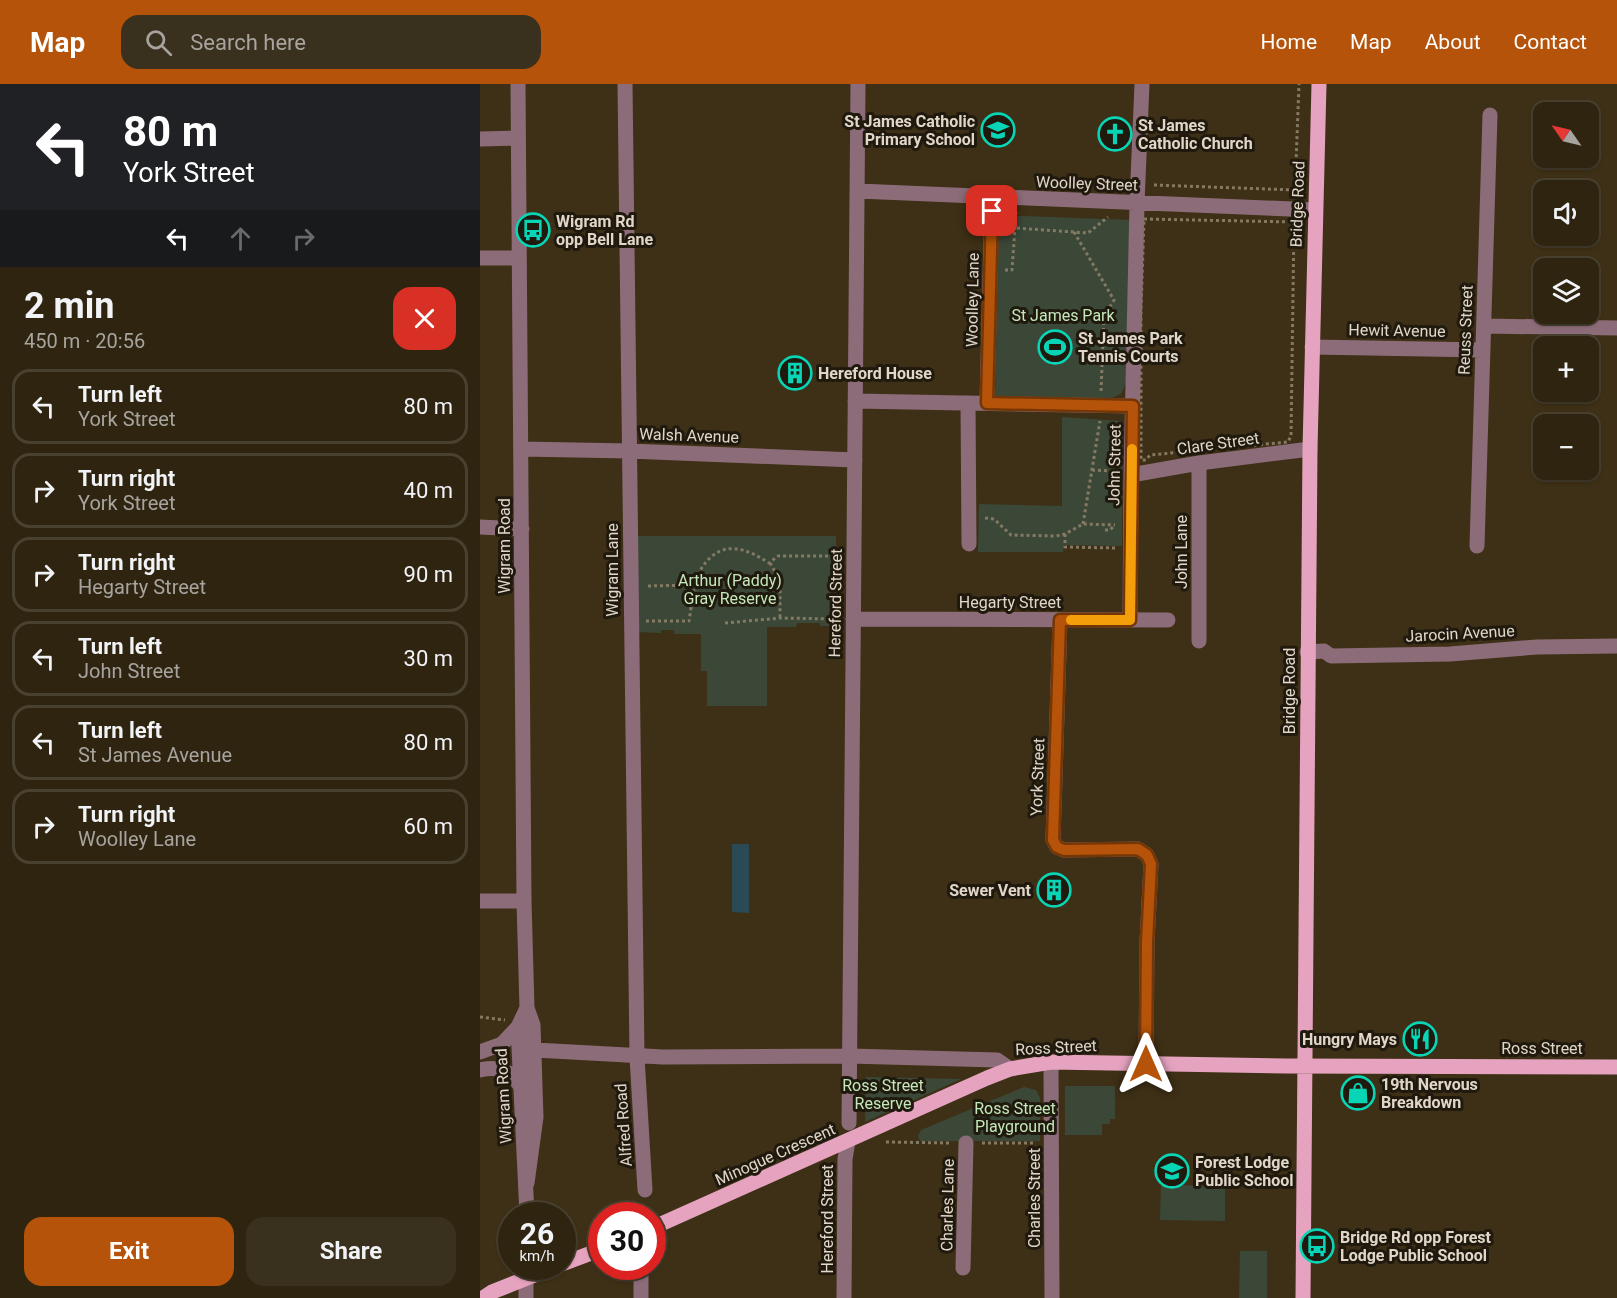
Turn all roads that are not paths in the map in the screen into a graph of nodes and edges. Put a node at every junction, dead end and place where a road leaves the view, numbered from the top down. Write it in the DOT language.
graph roads {
  1 [pos="518,84"];
  2 [pos="625,84"];
  3 [pos="858,84"];
  4 [pos="1142,84"];
  5 [pos="1319,84"];
  6 [pos="1490,115"];
  7 [pos="518,138"];
  8 [pos="480,139"];
  9 [pos="858,191"];
  10 [pos="992,197"];
  11 [pos="1137,203"];
  12 [pos="1315,210"];
  13 [pos="480,258"];
  14 [pos="519,258"];
  15 [pos="1484,326"];
  16 [pos="1617,328"];
  17 [pos="1312,347"];
  18 [pos="1483,350"];
  19 [pos="855,400"];
  20 [pos="968,403"];
  21 [pos="987,403"];
  22 [pos="1133,406"];
  23 [pos="522,449"];
  24 [pos="1310,449"];
  25 [pos="629,451"];
  26 [pos="855,460"];
  27 [pos="1199,463"];
  28 [pos="1131,475"];
  29 [pos="480,527"];
  30 [pos="522,529"];
  31 [pos="969,544"];
  32 [pos="1477,546"];
  33 [pos="853,619"];
  34 [pos="1060,620"];
  35 [pos="1130,620"];
  36 [pos="1168,620"];
  37 [pos="1199,641"];
  38 [pos="1617,646"];
  39 [pos="1307,652"];
  40 [pos="480,901"];
  41 [pos="524,901"];
  42 [pos="527,1008"];
  43 [pos="513,1024"];
  44 [pos="535,1050"];
  45 [pos="480,1052"];
  46 [pos="849,1056"];
  47 [pos="637,1057"];
  48 [pos="1051,1062"];
  49 [pos="1146,1064"];
  50 [pos="1305,1066"];
  51 [pos="1617,1067"];
  52 [pos="1010,1069"];
  53 [pos="480,1070"];
  54 [pos="521,1087"];
  55 [pos="849,1123"];
  56 [pos="848,1141"];
  57 [pos="966,1143"];
  58 [pos="527,1184"];
  59 [pos="645,1190"];
  60 [pos="527,1202"];
  61 [pos="666,1222"];
  62 [pos="963,1268"];
  63 [pos="512,1280"];
  64 [pos="526,1280"];
  65 [pos="641,1280"];
  66 [pos="483,1298"];
  67 [pos="526,1298"];
  68 [pos="640,1298"];
  69 [pos="844,1298"];
  70 [pos="1052,1298"];
  71 [pos="1303,1298"];
  1 -- 7 [label="street, Wigram Road"];
  2 -- 25 [label="street, Wigram Lane"];
  3 -- 9 [label="street, Hereford Street"];
  4 -- 11 [label="street, John Street"];
  5 -- 12 [label="main road, Bridge Road"];
  6 -- 15 [label="street, Reuss Street"];
  7 -- 8 [label="street"];
  7 -- 14 [label="street, Wigram Road"];
  9 -- 10 [label="street, Woolley Street"];
  9 -- 19 [label="street, Hereford Street"];
  10 -- 11 [label="street, Woolley Street"];
  10 -- 21 [label="street, Woolley Lane"];
  11 -- 12 [label="street, Woolley Street"];
  11 -- 22 [label="street, John Street"];
  12 -- 17 [label="main road, Bridge Road"];
  13 -- 14 [label="street"];
  14 -- 23 [label="street, Wigram Road"];
  15 -- 16 [label="street"];
  15 -- 18 [label="street, Reuss Street"];
  17 -- 18 [label="street, Hewit Avenue"];
  17 -- 24 [label="main road, Bridge Road"];
  18 -- 32 [label="street, Reuss Street"];
  19 -- 20 [label="street"];
  19 -- 26 [label="street, Hereford Street"];
  20 -- 21 [label="street"];
  20 -- 31 [label="street"];
  21 -- 22 [label="street"];
  22 -- 28 [label="street, John Street"];
  23 -- 25 [label="street, Walsh Avenue"];
  23 -- 30 [label="street, Wigram Road"];
  24 -- 27 [label="street, Clare Street"];
  24 -- 39 [label="main road, Bridge Road"];
  25 -- 26 [label="street, Walsh Avenue"];
  25 -- 47 [label="street, Wigram Lane"];
  26 -- 33 [label="street, Hereford Street"];
  27 -- 28 [label="street, Clare Street"];
  27 -- 37 [label="street, John Lane"];
  28 -- 35 [label="street, John Street"];
  29 -- 30 [label="street"];
  30 -- 41 [label="street, Wigram Road"];
  33 -- 34 [label="street, Hegarty Street"];
  33 -- 46 [label="street, Hereford Street"];
  34 -- 35 [label="street, Hegarty Street"];
  34 -- 49 [label="street, York Street"];
  35 -- 36 [label="street, Hegarty Street"];
  38 -- 39 [label="street, Jarocin Avenue"];
  39 -- 50 [label="main road, Bridge Road"];
  40 -- 41 [label="street"];
  41 -- 42 [label="street, Wigram Road"];
  42 -- 43 [label="street, Wigram Road"];
  42 -- 44 [label="street, Wigram Road"];
  43 -- 45 [label="street"];
  43 -- 54 [label="street, Wigram Road"];
  44 -- 47 [label="street, Ross Street"];
  44 -- 58 [label="street, Wigram Road"];
  46 -- 47 [label="street, Ross Street"];
  46 -- 52 [label="street, Ross Street"];
  46 -- 55 [label="street, Hereford Street"];
  47 -- 59 [label="street, Alfred Road"];
  48 -- 49 [label="main road, Ross Street"];
  48 -- 52 [label="main road, Ross Street"];
  48 -- 70 [label="street, Charles Street"];
  49 -- 50 [label="main road, Ross Street"];
  50 -- 51 [label="main road, Ross Street"];
  50 -- 71 [label="main road, Bridge Road"];
  52 -- 56 [label="main road, Minogue Crescent"];
  53 -- 54 [label="street"];
  54 -- 58 [label="street, Wigram Road"];
  56 -- 61 [label="main road, Minogue Crescent"];
  56 -- 69 [label="street, Hereford Street"];
  57 -- 62 [label="street, Charles Lane"];
  58 -- 60 [label="street, Wigram Road"];
  63 -- 66 [label="main road"];
  64 -- 67 [label="street"];
  65 -- 68 [label="street"];
}
